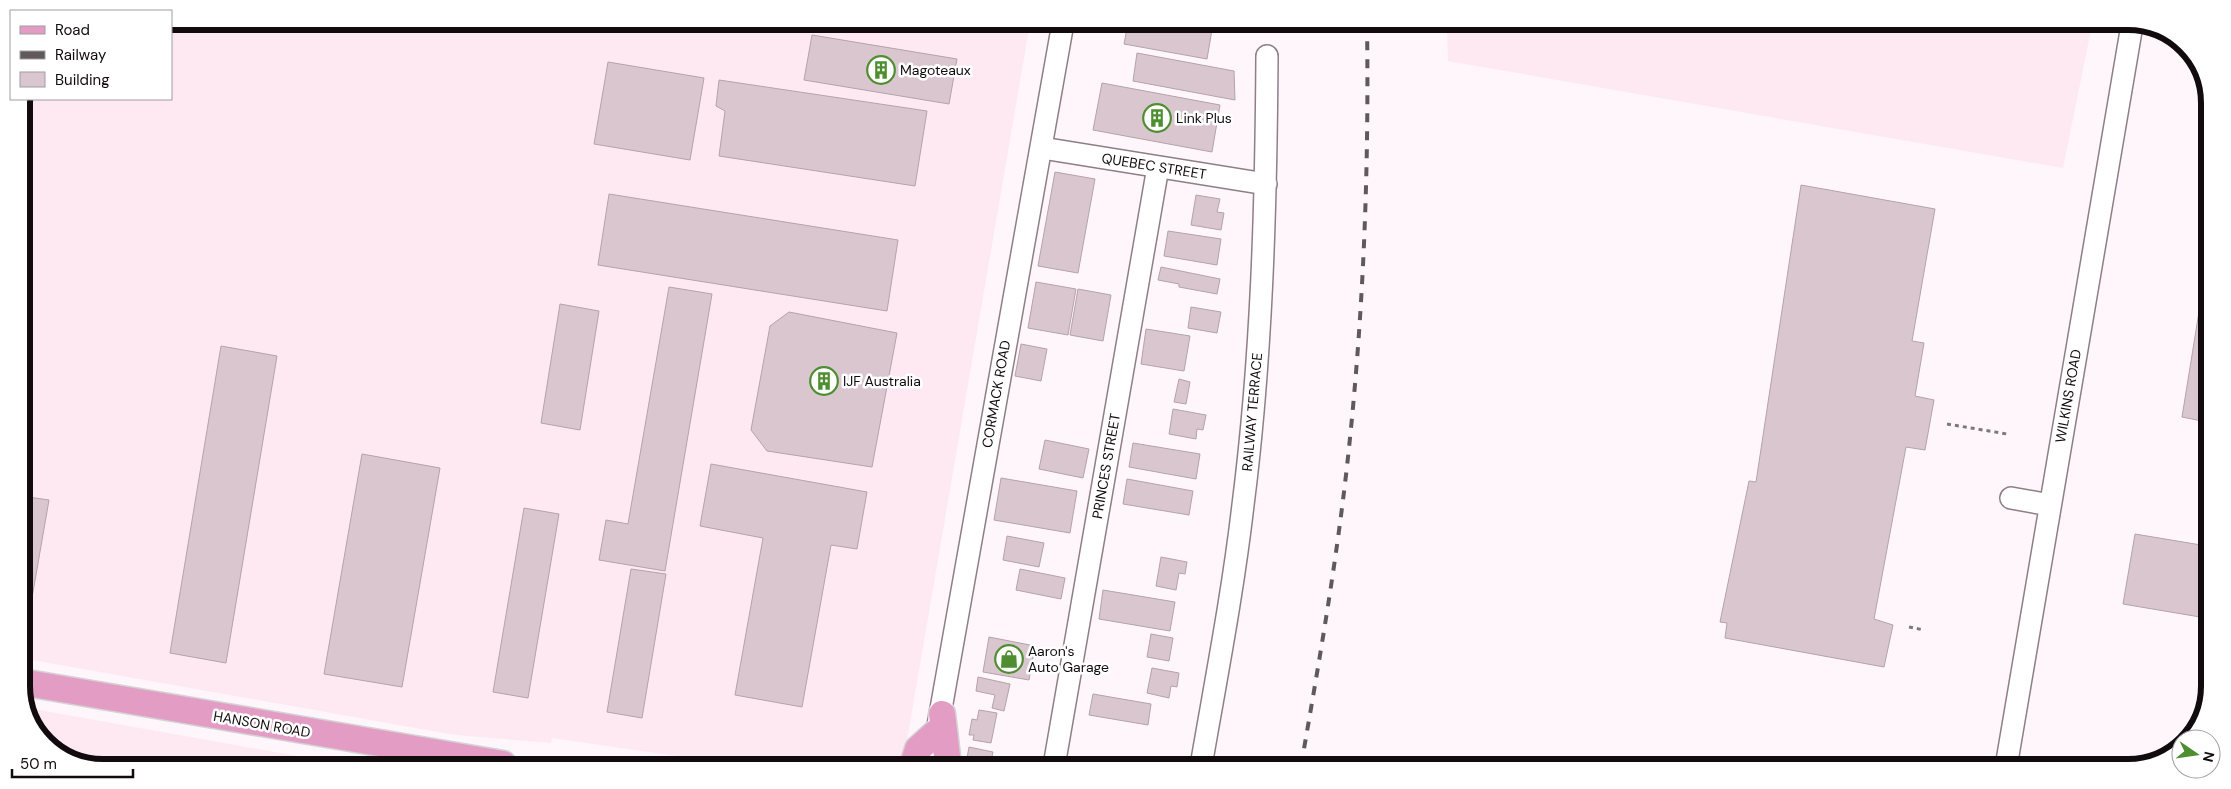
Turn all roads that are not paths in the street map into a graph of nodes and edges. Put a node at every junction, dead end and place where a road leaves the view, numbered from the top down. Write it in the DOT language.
graph roads {
  1 [pos="1062,30"];
  2 [pos="2131,30"];
  3 [pos="1267,56"];
  4 [pos="1042,148"];
  5 [pos="1158,166"];
  6 [pos="1266,184"];
  7 [pos="2011,498"];
  8 [pos="2050,505"];
  9 [pos="30,683"];
  10 [pos="940,722"];
  11 [pos="474,759"];
  12 [pos="915,759"];
  13 [pos="932,759"];
  14 [pos="947,759"];
  15 [pos="1055,759"];
  16 [pos="1202,759"];
  17 [pos="2008,759"];
  1 -- 4 [label="street, CORMACK ROAD"];
  2 -- 8 [label="street, WILKINS ROAD"];
  3 -- 6 [label="street, RAILWAY TERRACE"];
  4 -- 5 [label="street, QUEBEC STREET"];
  4 -- 10 [label="street, CORMACK ROAD"];
  5 -- 6 [label="street, QUEBEC STREET"];
  5 -- 15 [label="street, PRINCES STREET"];
  6 -- 16 [label="street, RAILWAY TERRACE"];
  7 -- 8 [label="street"];
  8 -- 17 [label="street, WILKINS ROAD"];
  9 -- 11 [label="main road, HANSON ROAD"];
  10 -- 12 [label="main road"];
  10 -- 13 [label="street, CORMACK ROAD"];
  10 -- 14 [label="main road"];
}
